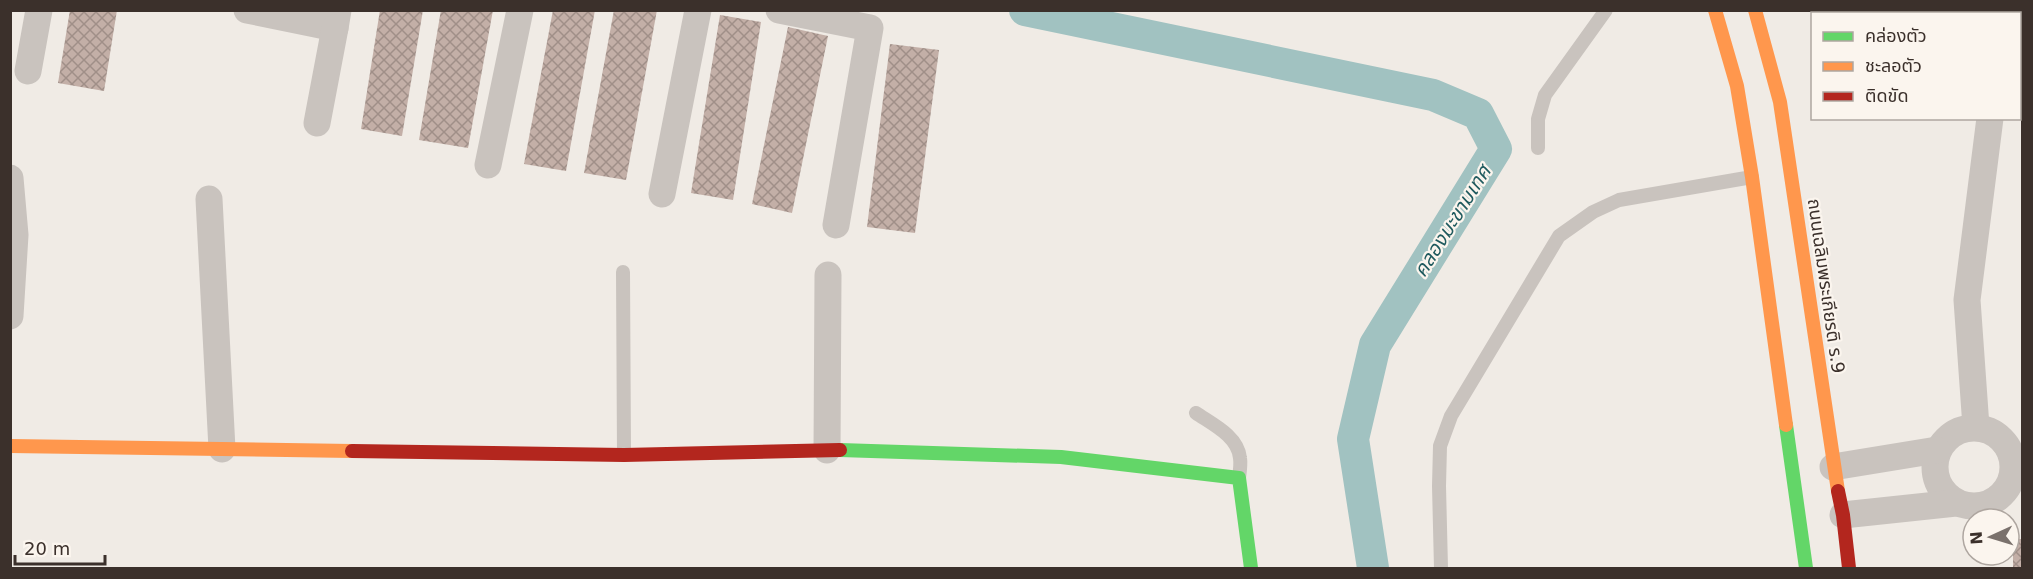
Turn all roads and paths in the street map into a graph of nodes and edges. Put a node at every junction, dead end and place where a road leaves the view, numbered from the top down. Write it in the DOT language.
graph roads {
  1 [pos="39,10"];
  2 [pos="248,10"];
  3 [pos="520,10"];
  4 [pos="698,10"];
  5 [pos="779,10"];
  6 [pos="1606,10"];
  7 [pos="1715,10"];
  8 [pos="1755,10"];
  9 [pos="337,19"];
  10 [pos="28,71"];
  11 [pos="1990,120"];
  12 [pos="317,123"];
  13 [pos="1538,148"];
  14 [pos="488,165"];
  15 [pos="1752,177"];
  16 [pos="10,178"];
  17 [pos="662,194"];
  18 [pos="209,199"];
  19 [pos="836,225"];
  20 [pos="623,272"];
  21 [pos="828,275"];
  22 [pos="10,316"];
  23 [pos="1196,412"];
  24 [pos="1976,427"];
  25 [pos="10,446"];
  26 [pos="222,449"];
  27 [pos="826,450"];
  28 [pos="1937,450"];
  29 [pos="624,454"];
  30 [pos="1828,468"];
  31 [pos="2018,470"];
  32 [pos="1239,478"];
  33 [pos="1956,503"];
  34 [pos="1837,515"];
  35 [pos="1251,568"];
  36 [pos="1441,568"];
  37 [pos="1806,568"];
  38 [pos="1849,568"];
  1 -- 10 [label="street"];
  2 -- 9 [label="street"];
  3 -- 14 [label="street"];
  4 -- 17 [label="street"];
  5 -- 19 [label="street"];
  6 -- 13 [label="lane"];
  7 -- 15 [label="street"];
  8 -- 30 [label="street, ถนนเฉลิมพระเกียรติ ร.9"];
  9 -- 12 [label="street"];
  11 -- 24 [label="street"];
  15 -- 36 [label="lane"];
  15 -- 37 [label="street"];
  16 -- 22 [label="street"];
  18 -- 26 [label="street"];
  20 -- 29 [label="lane"];
  21 -- 27 [label="street"];
  23 -- 32 [label="lane"];
  24 -- 28 [label="street"];
  24 -- 31 [label="street"];
  25 -- 26 [label="street"];
  26 -- 29 [label="street"];
  27 -- 29 [label="street"];
  27 -- 32 [label="street"];
  28 -- 30 [label="street"];
  28 -- 33 [label="street"];
  30 -- 34 [label="street, ถนนเฉลิมพระเกียรติ ร.9"];
  31 -- 33 [label="street"];
  32 -- 35 [label="street"];
  33 -- 34 [label="street"];
  34 -- 38 [label="street, ถนนเฉลิมพระเกียรติ ร.9"];
}
